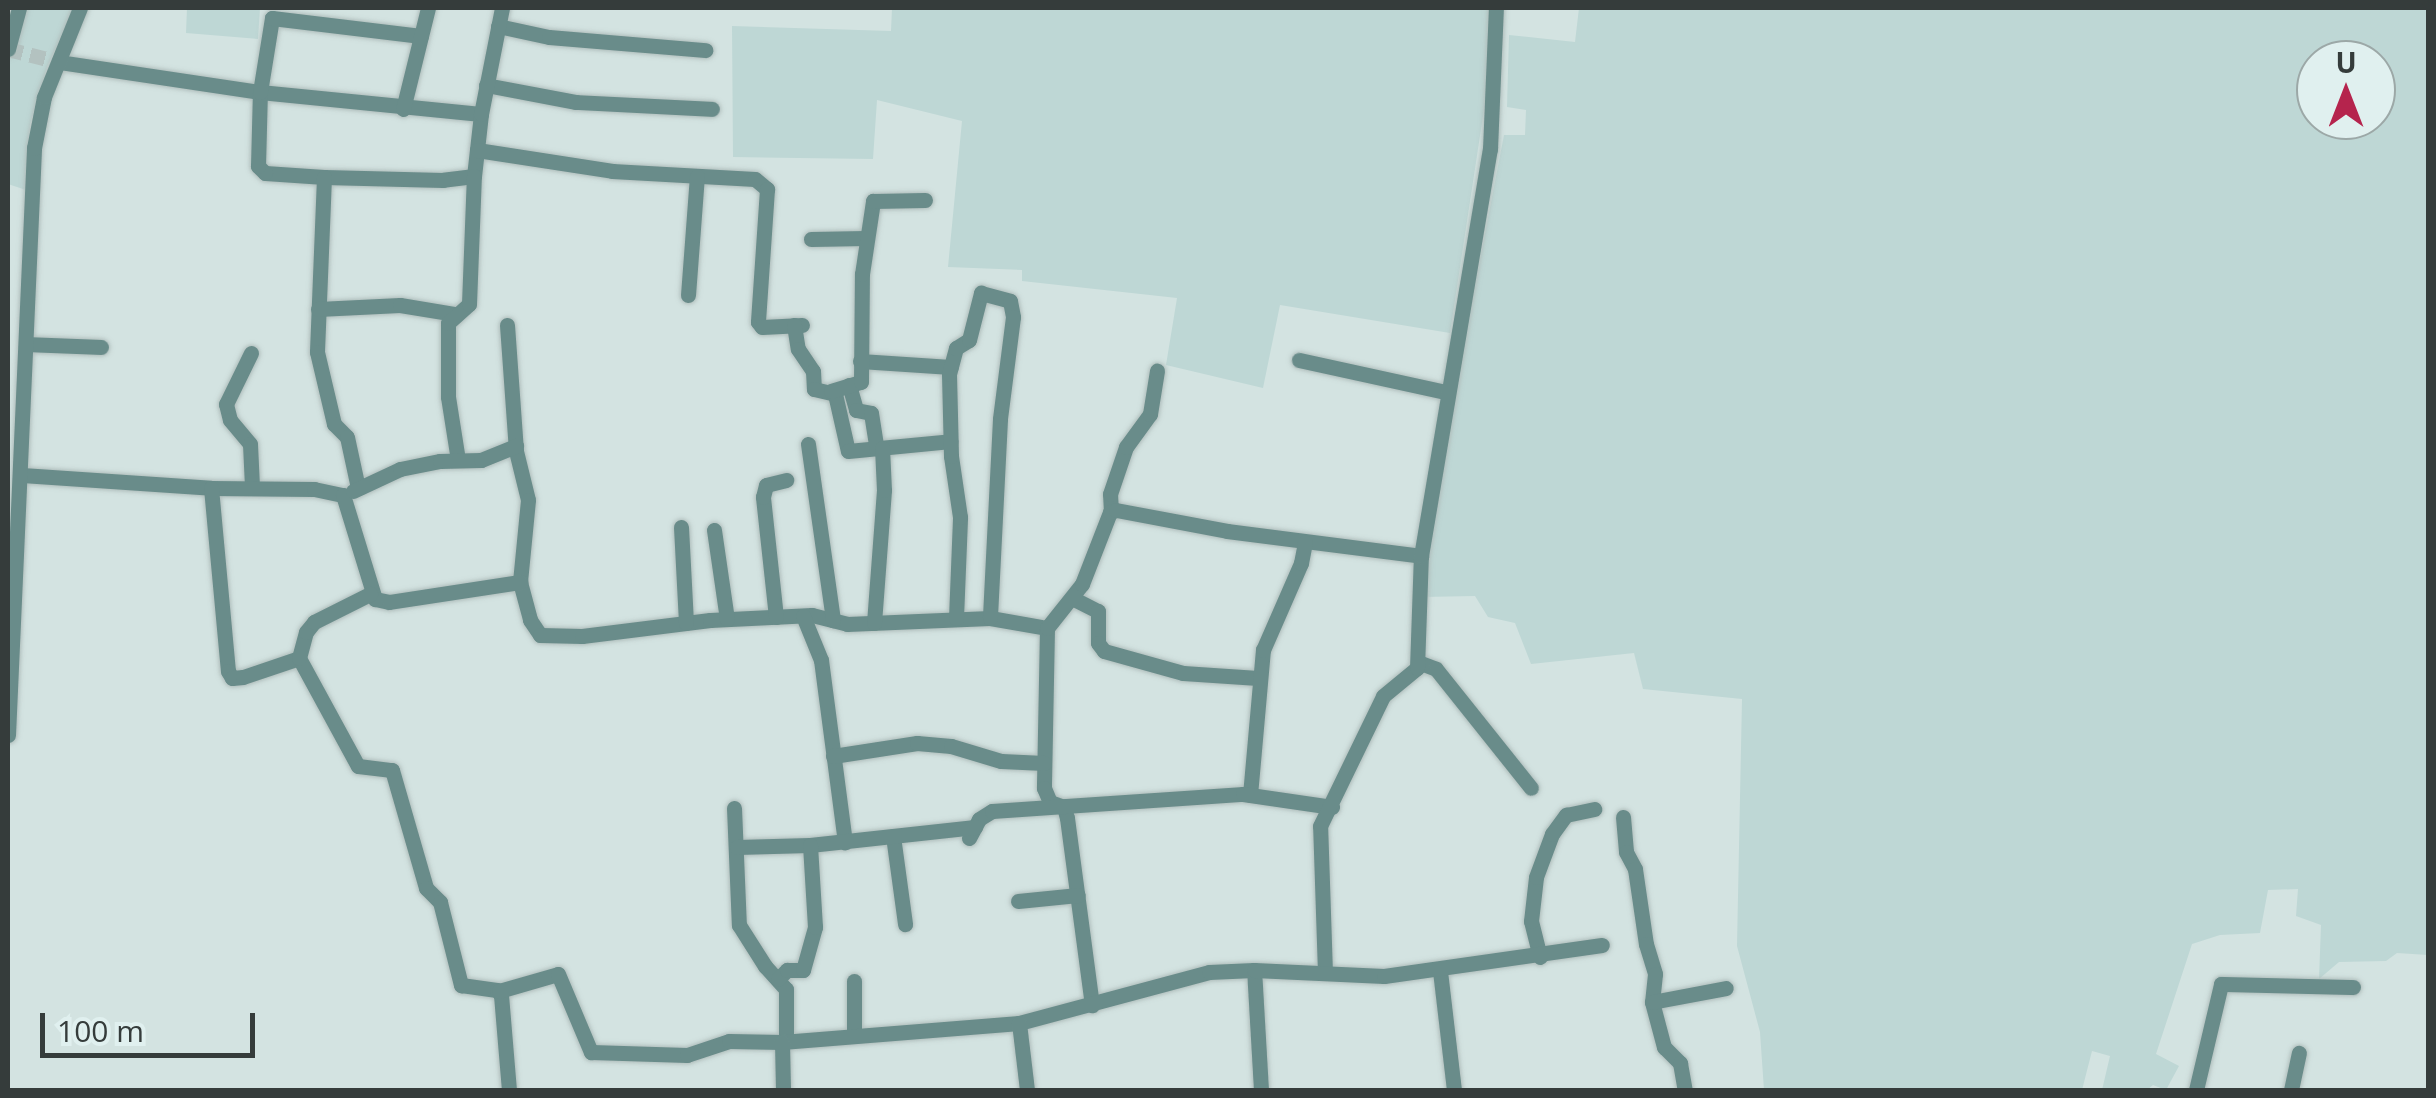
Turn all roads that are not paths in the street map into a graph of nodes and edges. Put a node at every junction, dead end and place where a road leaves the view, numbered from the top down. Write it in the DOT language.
graph roads {
  1 [pos="19,8"];
  2 [pos="80,8"];
  3 [pos="428,8"];
  4 [pos="502,8"];
  5 [pos="1496,8"];
  6 [pos="498,26"];
  7 [pos="421,36"];
  8 [pos="8,49"];
  9 [pos="705,50"];
  10 [pos="59,62"];
  11 [pos="486,84"];
  12 [pos="260,92"];
  13 [pos="403,109"];
  14 [pos="712,110"];
  15 [pos="481,114"];
  16 [pos="477,150"];
  17 [pos="474,176"];
  18 [pos="697,176"];
  19 [pos="324,177"];
  20 [pos="925,200"];
  21 [pos="866,238"];
  22 [pos="811,239"];
  23 [pos="688,294"];
  24 [pos="318,309"];
  25 [pos="455,314"];
  26 [pos="507,325"];
  27 [pos="26,344"];
  28 [pos="101,347"];
  29 [pos="251,353"];
  30 [pos="1299,360"];
  31 [pos="860,361"];
  32 [pos="950,367"];
  33 [pos="1157,371"];
  34 [pos="850,385"];
  35 [pos="831,391"];
  36 [pos="1446,392"];
  37 [pos="950,441"];
  38 [pos="808,444"];
  39 [pos="516,446"];
  40 [pos="880,448"];
  41 [pos="458,460"];
  42 [pos="22,475"];
  43 [pos="786,480"];
  44 [pos="252,486"];
  45 [pos="210,488"];
  46 [pos="351,492"];
  47 [pos="1111,512"];
  48 [pos="681,527"];
  49 [pos="714,530"];
  50 [pos="1304,542"];
  51 [pos="1420,556"];
  52 [pos="520,582"];
  53 [pos="370,594"];
  54 [pos="1072,598"];
  55 [pos="804,616"];
  56 [pos="776,617"];
  57 [pos="956,618"];
  58 [pos="990,618"];
  59 [pos="727,619"];
  60 [pos="833,620"];
  61 [pos="874,622"];
  62 [pos="686,623"];
  63 [pos="1047,628"];
  64 [pos="299,658"];
  65 [pos="1418,662"];
  66 [pos="1258,678"];
  67 [pos="8,735"];
  68 [pos="833,756"];
  69 [pos="1044,764"];
  70 [pos="1531,788"];
  71 [pos="1250,795"];
  72 [pos="1332,807"];
  73 [pos="734,808"];
  74 [pos="1064,808"];
  75 [pos="1594,809"];
  76 [pos="1623,817"];
  77 [pos="893,836"];
  78 [pos="845,842"];
  79 [pos="810,845"];
  80 [pos="737,847"];
  81 [pos="1078,895"];
  82 [pos="1018,900"];
  83 [pos="905,924"];
  84 [pos="1602,945"];
  85 [pos="1540,957"];
  86 [pos="1254,970"];
  87 [pos="1440,970"];
  88 [pos="1325,973"];
  89 [pos="778,979"];
  90 [pos="854,981"];
  91 [pos="2353,987"];
  92 [pos="1726,988"];
  93 [pos="499,991"];
  94 [pos="1652,1002"];
  95 [pos="1092,1005"];
  96 [pos="1019,1023"];
  97 [pos="854,1036"];
  98 [pos="784,1042"];
  99 [pos="2299,1053"];
  100 [pos="510,1090"];
  101 [pos="782,1090"];
  102 [pos="1027,1090"];
  103 [pos="1261,1090"];
  104 [pos="1454,1090"];
  105 [pos="1686,1090"];
  106 [pos="2198,1090"];
  107 [pos="2291,1090"];
  1 -- 8 [label="street"];
  2 -- 10 [label="street"];
  3 -- 7 [label="street"];
  4 -- 6 [label="street"];
  5 -- 36 [label="street"];
  6 -- 9 [label="street"];
  6 -- 11 [label="street"];
  7 -- 12 [label="street"];
  7 -- 13 [label="street"];
  10 -- 12 [label="street"];
  10 -- 27 [label="street"];
  11 -- 14 [label="street"];
  11 -- 15 [label="street"];
  12 -- 13 [label="street"];
  12 -- 19 [label="street"];
  13 -- 15 [label="street"];
  15 -- 16 [label="street"];
  16 -- 17 [label="street"];
  16 -- 18 [label="street"];
  17 -- 19 [label="street"];
  17 -- 25 [label="street"];
  18 -- 23 [label="street"];
  18 -- 35 [label="street"];
  19 -- 24 [label="street"];
  20 -- 21 [label="street"];
  21 -- 22 [label="street"];
  21 -- 31 [label="street"];
  24 -- 25 [label="street"];
  24 -- 46 [label="street"];
  25 -- 41 [label="street"];
  26 -- 39 [label="street"];
  27 -- 28 [label="street"];
  27 -- 42 [label="street"];
  29 -- 44 [label="street"];
  30 -- 36 [label="street"];
  31 -- 32 [label="street"];
  31 -- 34 [label="street"];
  32 -- 37 [label="street"];
  32 -- 58 [label="street"];
  33 -- 47 [label="street"];
  34 -- 35 [label="street"];
  34 -- 40 [label="street"];
  35 -- 40 [label="street"];
  36 -- 51 [label="street"];
  37 -- 40 [label="street"];
  37 -- 57 [label="street"];
  38 -- 60 [label="street"];
  39 -- 41 [label="street"];
  39 -- 52 [label="street"];
  40 -- 61 [label="street"];
  41 -- 46 [label="street"];
  42 -- 45 [label="street"];
  42 -- 67 [label="street"];
  43 -- 56 [label="street"];
  44 -- 45 [label="street"];
  44 -- 46 [label="street"];
  45 -- 64 [label="street"];
  46 -- 53 [label="street"];
  47 -- 50 [label="street"];
  47 -- 54 [label="street"];
  48 -- 62 [label="street"];
  49 -- 59 [label="street"];
  50 -- 51 [label="street"];
  50 -- 66 [label="street"];
  51 -- 65 [label="street"];
  52 -- 53 [label="street"];
  52 -- 62 [label="street"];
  53 -- 64 [label="street"];
  54 -- 63 [label="street"];
  54 -- 66 [label="street"];
  55 -- 56 [label="street"];
  55 -- 60 [label="street"];
  55 -- 68 [label="street"];
  56 -- 59 [label="street"];
  57 -- 58 [label="street"];
  57 -- 61 [label="street"];
  58 -- 63 [label="street"];
  59 -- 62 [label="street"];
  60 -- 61 [label="street"];
  63 -- 69 [label="street"];
  64 -- 93 [label="street"];
  65 -- 70 [label="street"];
  65 -- 72 [label="street"];
  66 -- 71 [label="street"];
  68 -- 69 [label="street"];
  68 -- 78 [label="street"];
  69 -- 74 [label="street"];
  71 -- 72 [label="street"];
  71 -- 74 [label="street"];
  72 -- 88 [label="street"];
  73 -- 80 [label="street"];
  74 -- 77 [label="street"];
  74 -- 81 [label="street"];
  75 -- 85 [label="street"];
  76 -- 94 [label="street"];
  77 -- 78 [label="street"];
  77 -- 83 [label="street"];
  78 -- 79 [label="street"];
  79 -- 80 [label="street"];
  79 -- 89 [label="street"];
  80 -- 89 [label="street"];
  81 -- 82 [label="street"];
  81 -- 95 [label="street"];
  84 -- 85 [label="street"];
  85 -- 87 [label="street"];
  86 -- 88 [label="street"];
  86 -- 95 [label="street"];
  86 -- 103 [label="street"];
  87 -- 88 [label="street"];
  87 -- 104 [label="street"];
  89 -- 98 [label="street"];
  90 -- 97 [label="street"];
  91 -- 106 [label="street"];
  92 -- 94 [label="street"];
  93 -- 98 [label="street"];
  93 -- 100 [label="street"];
  94 -- 105 [label="street"];
  95 -- 96 [label="street"];
  96 -- 97 [label="street"];
  96 -- 102 [label="street"];
  97 -- 98 [label="street"];
  98 -- 101 [label="street"];
  99 -- 107 [label="street"];
}
